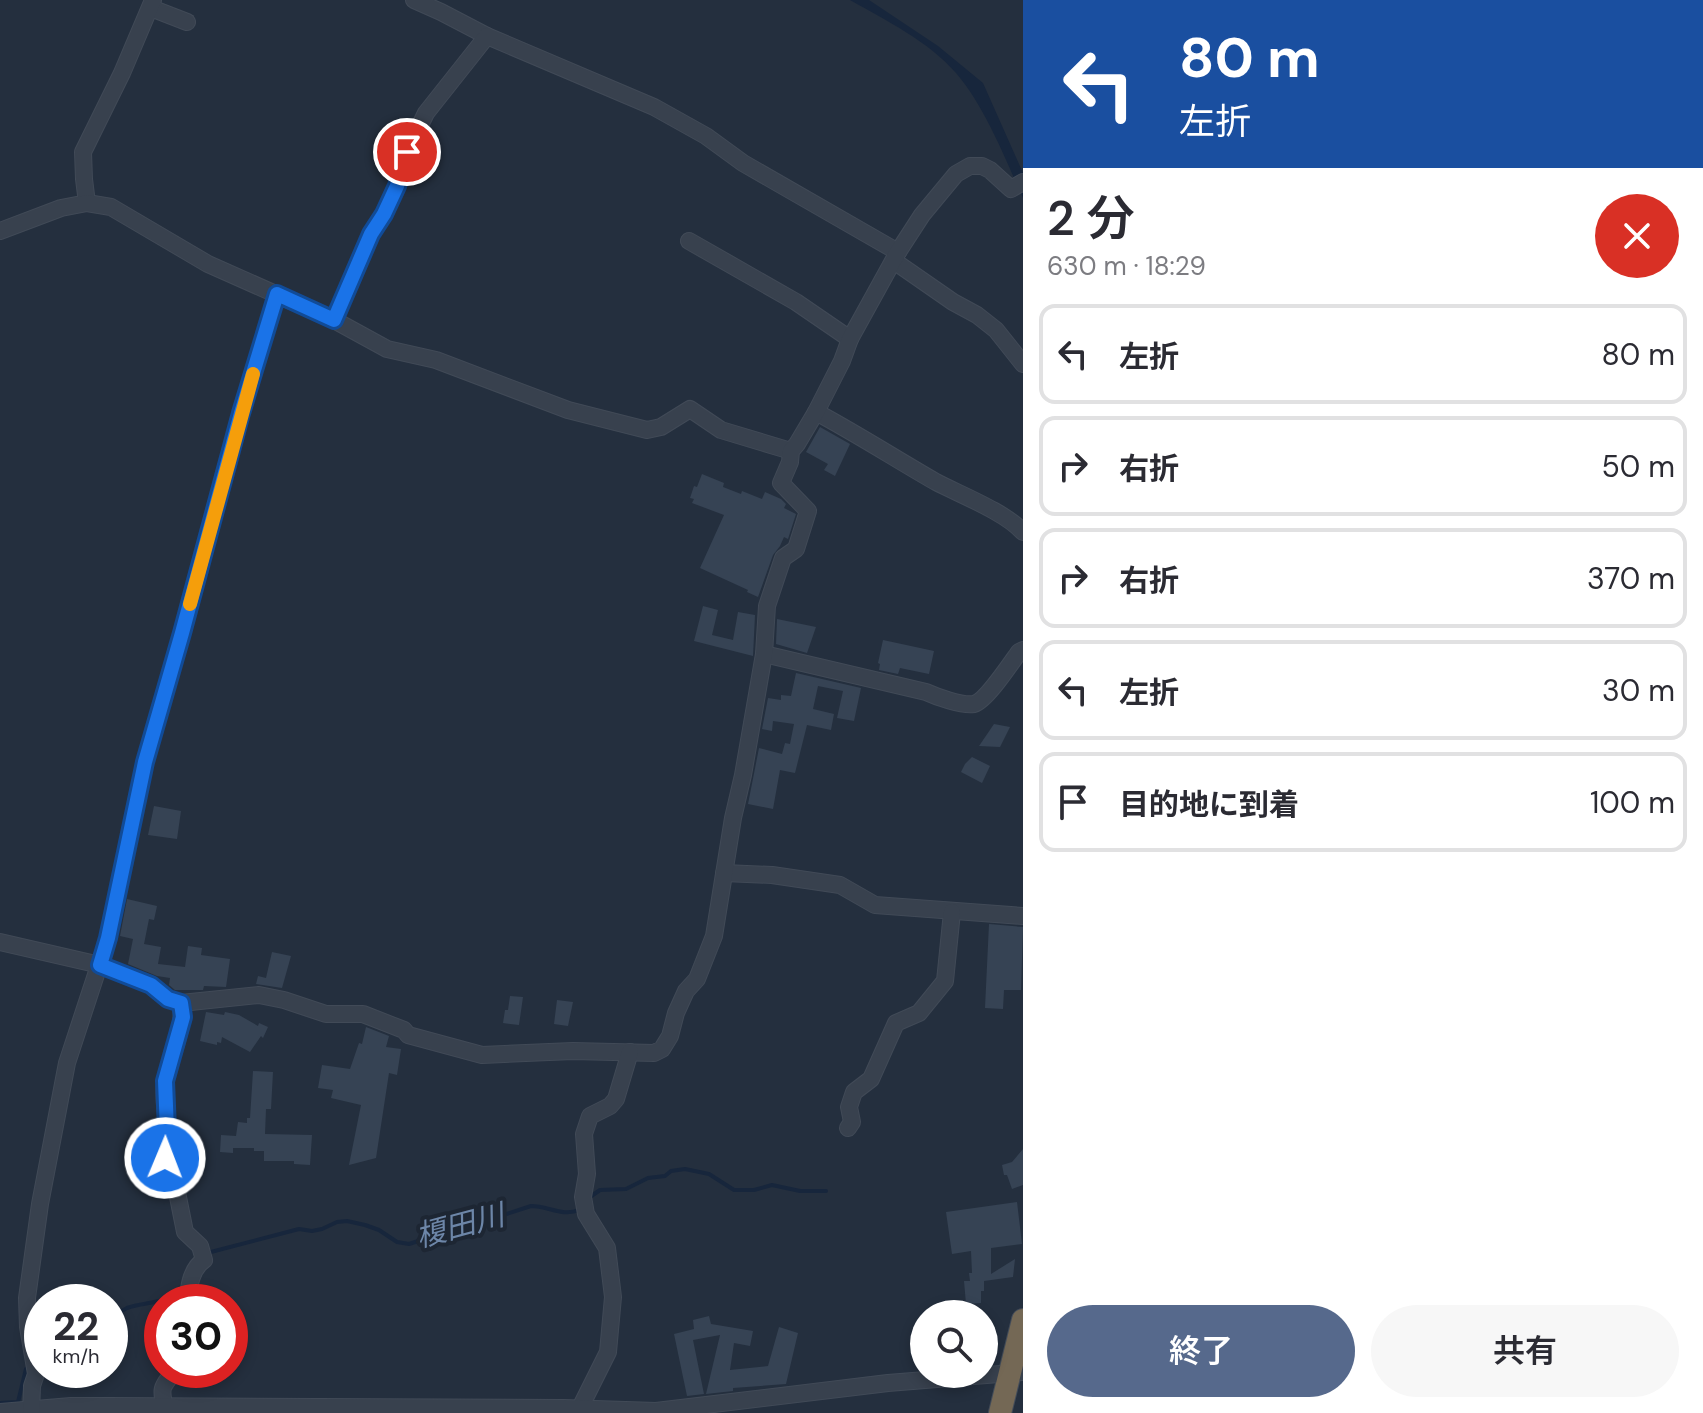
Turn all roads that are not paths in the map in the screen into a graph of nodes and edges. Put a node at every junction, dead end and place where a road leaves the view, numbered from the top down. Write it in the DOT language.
graph roads {
  1 [pos="414,0"];
  2 [pos="152,4"];
  3 [pos="187,22"];
  4 [pos="487,36"];
  5 [pos="1017,186"];
  6 [pos="87,203"];
  7 [pos="0,231"];
  8 [pos="689,241"];
  9 [pos="896,256"];
  10 [pos="277,294"];
  11 [pos="334,320"];
  12 [pos="850,339"];
  13 [pos="1023,364"];
  14 [pos="816,412"];
  15 [pos="791,451"];
  16 [pos="1023,532"];
  17 [pos="1023,650"];
  18 [pos="764,654"];
  19 [pos="724,873"];
  20 [pos="952,912"];
  21 [pos="1023,916"];
  22 [pos="0,942"];
  23 [pos="100,965"];
  24 [pos="181,1003"];
  25 [pos="630,1052"];
  26 [pos="848,1128"];
  27 [pos="190,1284"];
  28 [pos="1023,1320"];
  29 [pos="1016,1372"];
  30 [pos="162,1388"];
  31 [pos="170,1409"];
  32 [pos="199,1410"];
  33 [pos="569,1410"];
  34 [pos="31,1411"];
  35 [pos="0,1412"];
  36 [pos="1000,1413"];
  1 -- 4 [label="street"];
  2 -- 3 [label="street"];
  2 -- 6 [label="street"];
  4 -- 9 [label="street"];
  4 -- 11 [label="street"];
  5 -- 9 [label="street"];
  6 -- 7 [label="street"];
  6 -- 10 [label="street"];
  8 -- 12 [label="street"];
  9 -- 12 [label="street"];
  9 -- 13 [label="street"];
  10 -- 11 [label="street"];
  10 -- 23 [label="street"];
  11 -- 15 [label="street"];
  12 -- 14 [label="street"];
  14 -- 15 [label="street"];
  14 -- 16 [label="street"];
  15 -- 18 [label="street"];
  17 -- 18 [label="street"];
  18 -- 19 [label="street"];
  19 -- 20 [label="street"];
  19 -- 25 [label="street"];
  20 -- 21 [label="street"];
  20 -- 26 [label="street"];
  22 -- 23 [label="street"];
  23 -- 24 [label="street"];
  23 -- 34 [label="street"];
  24 -- 25 [label="street"];
  24 -- 27 [label="street"];
  25 -- 33 [label="street"];
  28 -- 29 [label="highway"];
  29 -- 33 [label="street"];
  29 -- 36 [label="highway"];
  30 -- 31 [label="street"];
  31 -- 32 [label="street"];
  31 -- 34 [label="street"];
  32 -- 33 [label="street"];
  34 -- 35 [label="street"];
}
